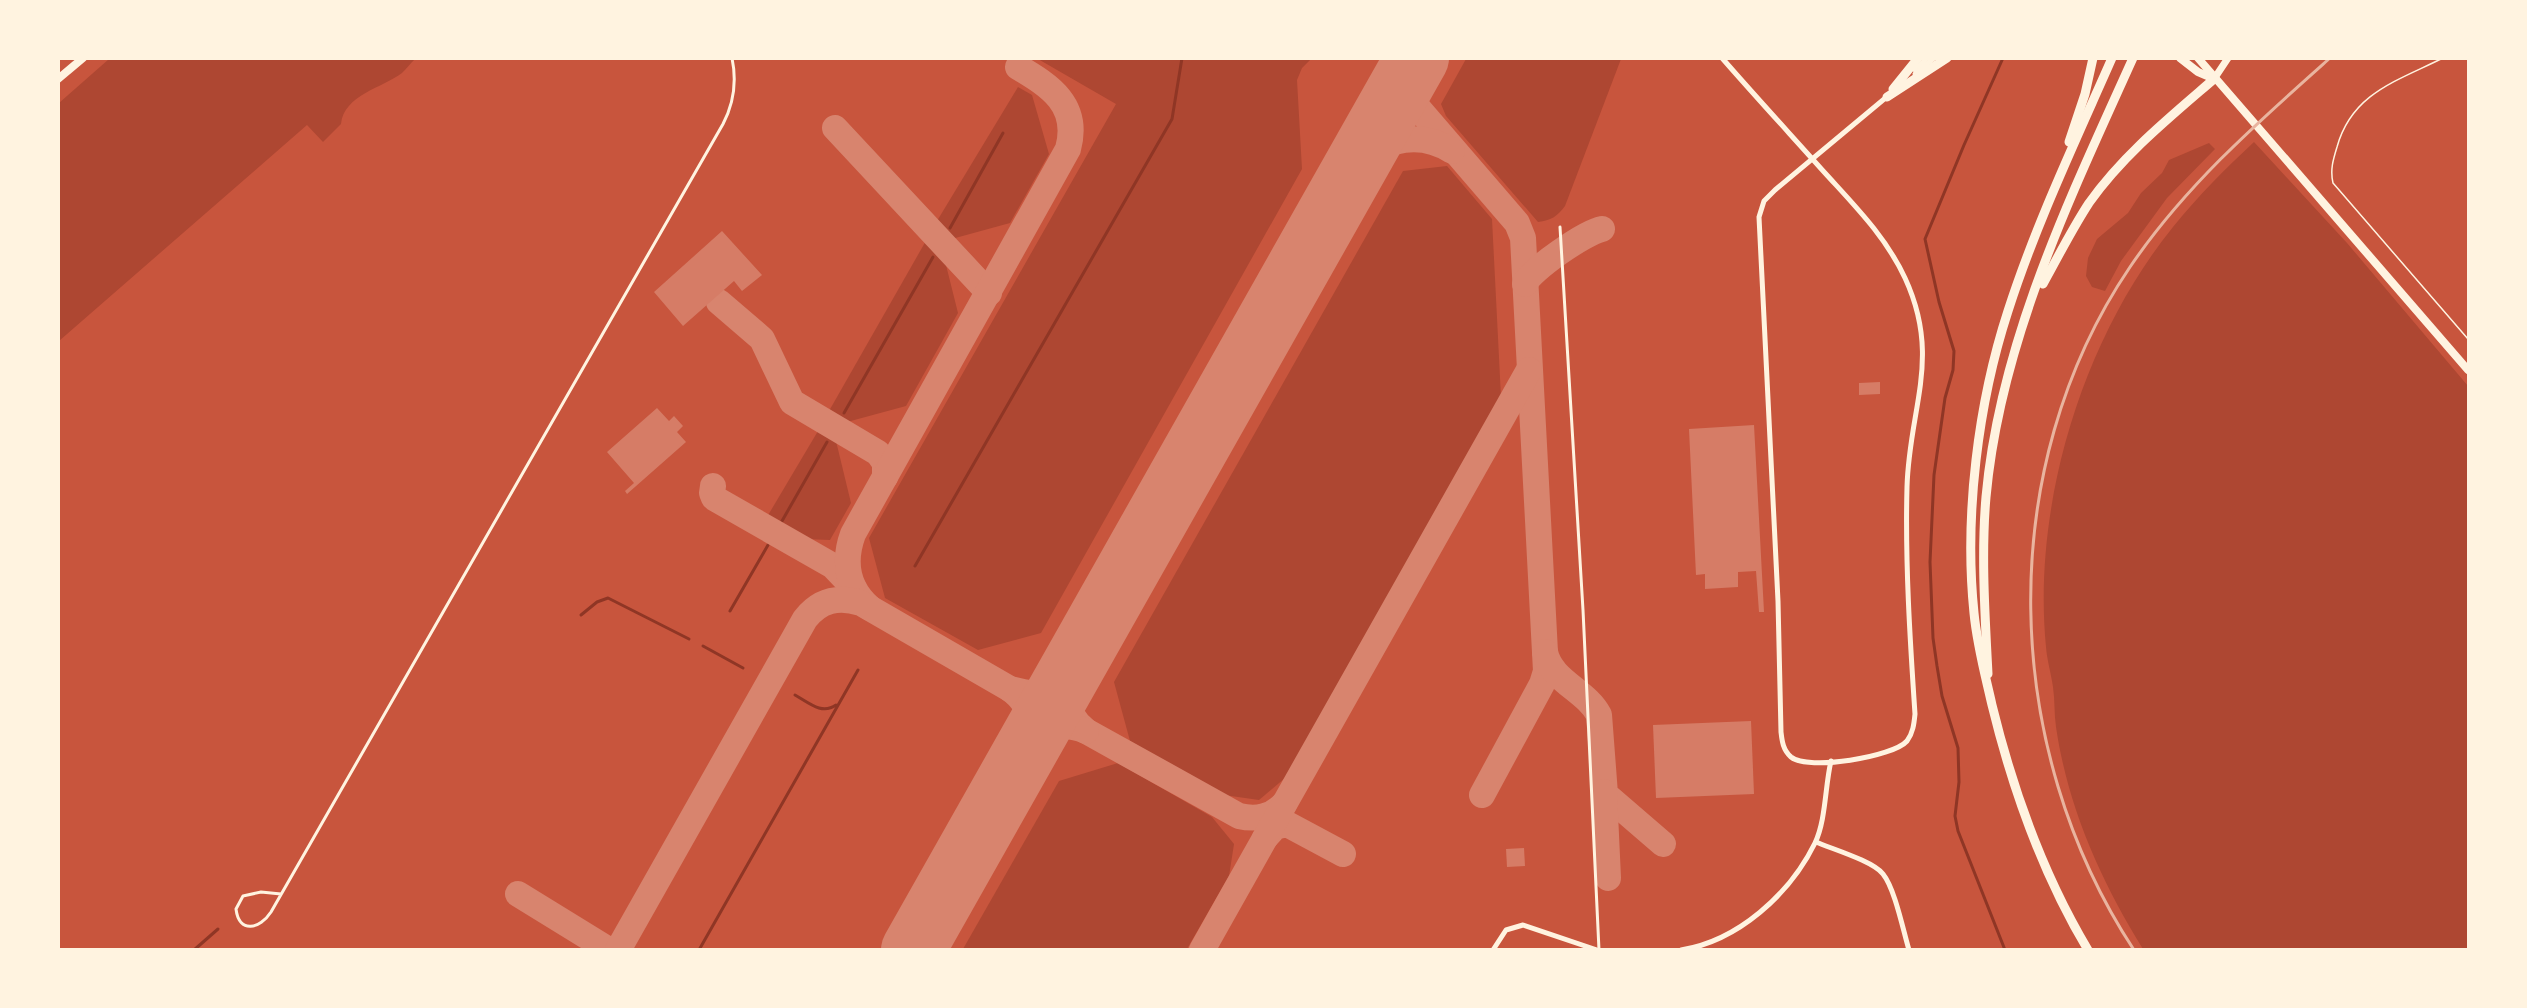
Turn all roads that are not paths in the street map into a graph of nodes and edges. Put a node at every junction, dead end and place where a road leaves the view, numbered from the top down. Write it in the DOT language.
graph roads {
  1 [pos="83,58"];
  2 [pos="732,58"];
  3 [pos="1722,58"];
  4 [pos="1918,58"];
  5 [pos="1927,58"];
  6 [pos="1934,58"];
  7 [pos="1947,58"];
  8 [pos="2093,58"];
  9 [pos="2112,58"];
  10 [pos="2133,58"];
  11 [pos="2180,58"];
  12 [pos="2199,58"];
  13 [pos="2228,58"];
  14 [pos="58,79"];
  15 [pos="2214,79"];
  16 [pos="1887,97"];
  17 [pos="1813,159"];
  18 [pos="2048,202"];
  19 [pos="1560,227"];
  20 [pos="2027,312"];
  21 [pos="2469,370"];
  22 [pos="1989,691"];
  23 [pos="1831,761"];
  24 [pos="1816,842"];
  25 [pos="281,894"];
  26 [pos="1493,950"];
  27 [pos="1598,950"];
  28 [pos="1681,950"];
  29 [pos="1909,950"];
  30 [pos="2088,950"];
  1 -- 14 [label="main road"];
  2 -- 25 [label="lane"];
  3 -- 17 [label="street"];
  4 -- 16 [label="highway"];
  5 -- 16 [label="street"];
  6 -- 16 [label="street"];
  7 -- 16 [label="highway"];
  8 -- 18 [label="highway"];
  9 -- 18 [label="highway"];
  10 -- 20 [label="highway"];
  11 -- 15 [label="main road"];
  12 -- 15 [label="main road"];
  13 -- 15 [label="street"];
  15 -- 20 [label="highway"];
  15 -- 21 [label="main road"];
  16 -- 17 [label="street"];
  17 -- 23 [label="street"];
  17 -- 23 [label="street"];
  18 -- 22 [label="highway"];
  19 -- 27 [label="lane"];
  20 -- 22 [label="highway"];
  22 -- 30 [label="highway"];
  23 -- 24 [label="street"];
  24 -- 28 [label="street"];
  24 -- 29 [label="street"];
  25 -- 25 [label="lane"];
  26 -- 27 [label="street"];
}
